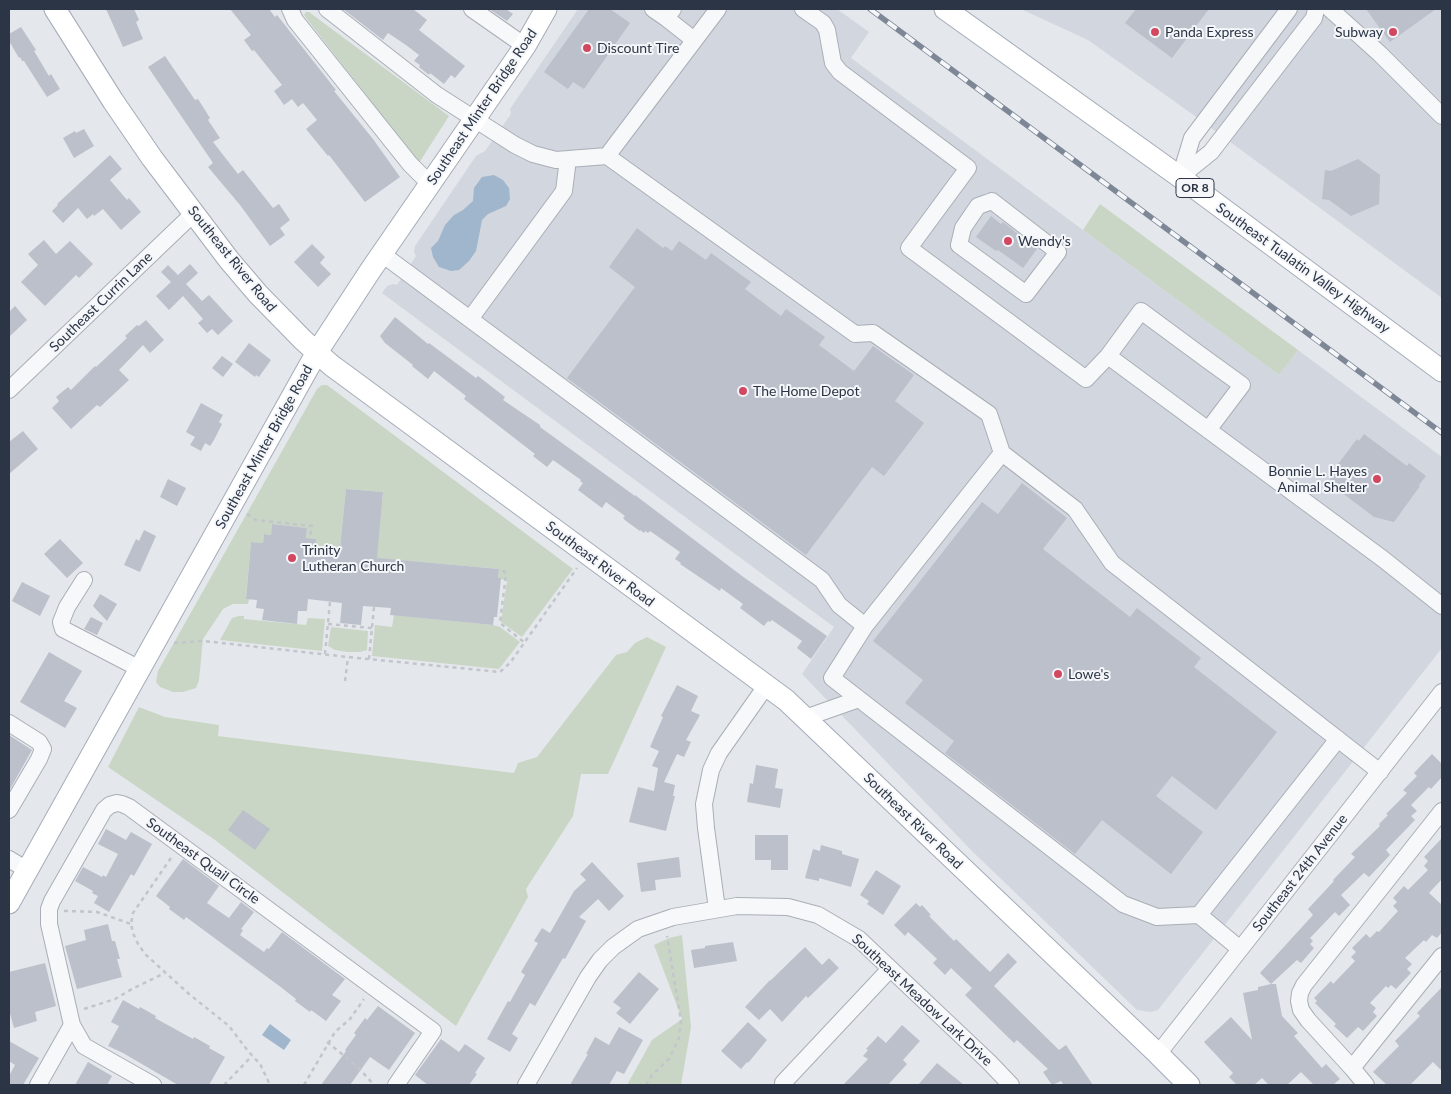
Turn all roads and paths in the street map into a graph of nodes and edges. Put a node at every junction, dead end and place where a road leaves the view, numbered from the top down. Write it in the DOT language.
graph roads {
  1 [pos="54,9"];
  2 [pos="290,9"];
  3 [pos="327,9"];
  4 [pos="472,9"];
  5 [pos="546,9"];
  6 [pos="718,9"];
  7 [pos="803,9"];
  8 [pos="945,9"];
  9 [pos="1289,9"];
  10 [pos="1316,9"];
  11 [pos="1330,9"];
  12 [pos="664,12"];
  13 [pos="694,40"];
  14 [pos="525,46"];
  15 [pos="1442,116"];
  16 [pos="474,119"];
  17 [pos="607,156"];
  18 [pos="568,159"];
  19 [pos="1180,177"];
  20 [pos="430,184"];
  21 [pos="194,213"];
  22 [pos="1058,252"];
  23 [pos="382,254"];
  24 [pos="470,319"];
  25 [pos="317,352"];
  26 [pos="1108,356"];
  27 [pos="1442,371"];
  28 [pos="9,390"];
  29 [pos="1208,430"];
  30 [pos="1002,453"];
  31 [pos="243,511"];
  32 [pos="310,539"];
  33 [pos="578,567"];
  34 [pos="503,570"];
  35 [pos="84,580"];
  36 [pos="330,602"];
  37 [pos="1442,606"];
  38 [pos="374,607"];
  39 [pos="328,624"];
  40 [pos="865,626"];
  41 [pos="372,628"];
  42 [pos="170,643"];
  43 [pos="524,643"];
  44 [pos="325,654"];
  45 [pos="348,657"];
  46 [pos="369,659"];
  47 [pos="140,668"];
  48 [pos="345,681"];
  49 [pos="766,686"];
  50 [pos="1442,692"];
  51 [pos="859,699"];
  52 [pos="805,718"];
  53 [pos="9,723"];
  54 [pos="1338,739"];
  55 [pos="1380,772"];
  56 [pos="9,810"];
  57 [pos="1442,811"];
  58 [pos="180,844"];
  59 [pos="9,859"];
  60 [pos="27,870"];
  61 [pos="9,902"];
  62 [pos="717,909"];
  63 [pos="49,911"];
  64 [pos="1199,915"];
  65 [pos="665,919"];
  66 [pos="130,924"];
  67 [pos="1240,949"];
  68 [pos="1442,956"];
  69 [pos="890,970"];
  70 [pos="165,973"];
  71 [pos="373,986"];
  72 [pos="70,1019"];
  73 [pos="327,1042"];
  74 [pos="1158,1054"];
  75 [pos="252,1056"];
  76 [pos="1352,1068"];
  77 [pos="783,1083"];
  78 [pos="38,1085"];
  79 [pos="153,1085"];
  80 [pos="224,1085"];
  81 [pos="270,1085"];
  82 [pos="304,1085"];
  83 [pos="374,1085"];
  84 [pos="396,1085"];
  85 [pos="526,1085"];
  86 [pos="646,1085"];
  87 [pos="1011,1085"];
  88 [pos="1189,1085"];
  89 [pos="1366,1085"];
  1 -- 21 [label="main road, Southeast River Road"];
  2 -- 20 [label="street"];
  3 -- 16 [label="street"];
  4 -- 14 [label="street"];
  5 -- 14 [label="main road, Southeast Minter Bridge Road"];
  6 -- 13 [label="street"];
  7 -- 26 [label="street"];
  8 -- 19 [label="main road, Southeast Tualatin Valley Highway / OR 8"];
  9 -- 19 [label="street"];
  10 -- 19 [label="street"];
  11 -- 15 [label="street"];
  12 -- 13 [label="street"];
  13 -- 17 [label="street"];
  14 -- 16 [label="main road, Southeast Minter Bridge Road"];
  16 -- 18 [label="street"];
  16 -- 20 [label="main road, Southeast Minter Bridge Road"];
  17 -- 18 [label="street"];
  17 -- 30 [label="street"];
  18 -- 24 [label="street"];
  19 -- 27 [label="main road, Southeast Tualatin Valley Highway / OR 8"];
  20 -- 23 [label="main road, Southeast Minter Bridge Road"];
  21 -- 25 [label="main road, Southeast River Road"];
  21 -- 28 [label="street, Southeast Currin Lane"];
  22 -- 22 [label="street"];
  23 -- 24 [label="street"];
  23 -- 25 [label="main road, Southeast Minter Bridge Road"];
  24 -- 40 [label="street"];
  25 -- 47 [label="main road, Southeast Minter Bridge Road"];
  25 -- 49 [label="main road, Southeast River Road"];
  26 -- 29 [label="street"];
  26 -- 29 [label="street"];
  29 -- 37 [label="street"];
  30 -- 40 [label="street"];
  30 -- 54 [label="street"];
  31 -- 32 [label="path"];
  33 -- 43 [label="path"];
  34 -- 43 [label="path"];
  35 -- 47 [label="street"];
  36 -- 39 [label="path"];
  38 -- 41 [label="path"];
  39 -- 41 [label="path"];
  39 -- 44 [label="path"];
  40 -- 51 [label="street"];
  41 -- 46 [label="path"];
  42 -- 44 [label="path"];
  43 -- 46 [label="path"];
  44 -- 45 [label="path"];
  45 -- 46 [label="path"];
  45 -- 48 [label="path"];
  47 -- 60 [label="main road, Southeast Minter Bridge Road"];
  49 -- 52 [label="main road, Southeast River Road"];
  49 -- 62 [label="street"];
  50 -- 55 [label="street, Southeast 24th Avenue"];
  51 -- 52 [label="street"];
  51 -- 64 [label="street"];
  52 -- 74 [label="main road, Southeast River Road"];
  53 -- 56 [label="street"];
  54 -- 55 [label="street"];
  54 -- 64 [label="street"];
  55 -- 67 [label="street, Southeast 24th Avenue"];
  57 -- 76 [label="street"];
  58 -- 63 [label="street, Southeast Quail Circle"];
  58 -- 66 [label="path"];
  58 -- 71 [label="street, Southeast Quail Circle"];
  59 -- 60 [label="street"];
  60 -- 61 [label="main road, Southeast Minter Bridge Road"];
  62 -- 65 [label="street, Southeast Meadow Lark Drive"];
  62 -- 69 [label="street, Southeast Meadow Lark Drive"];
  63 -- 66 [label="path"];
  63 -- 72 [label="street, Southeast Quail Circle"];
  64 -- 67 [label="street"];
  65 -- 85 [label="street, Southeast Meadow Lark Drive"];
  65 -- 86 [label="path"];
  66 -- 70 [label="path"];
  67 -- 74 [label="street, Southeast 24th Avenue"];
  68 -- 76 [label="street"];
  69 -- 77 [label="street"];
  69 -- 87 [label="street, Southeast Meadow Lark Drive"];
  70 -- 72 [label="path"];
  70 -- 75 [label="path"];
  71 -- 73 [label="path"];
  71 -- 84 [label="street, Southeast Quail Circle"];
  72 -- 78 [label="street"];
  72 -- 79 [label="street, Southeast Quail Circle"];
  73 -- 82 [label="path"];
  73 -- 83 [label="path"];
  74 -- 88 [label="main road, Southeast River Road"];
  75 -- 80 [label="path"];
  75 -- 81 [label="path"];
  76 -- 89 [label="street"];
}
